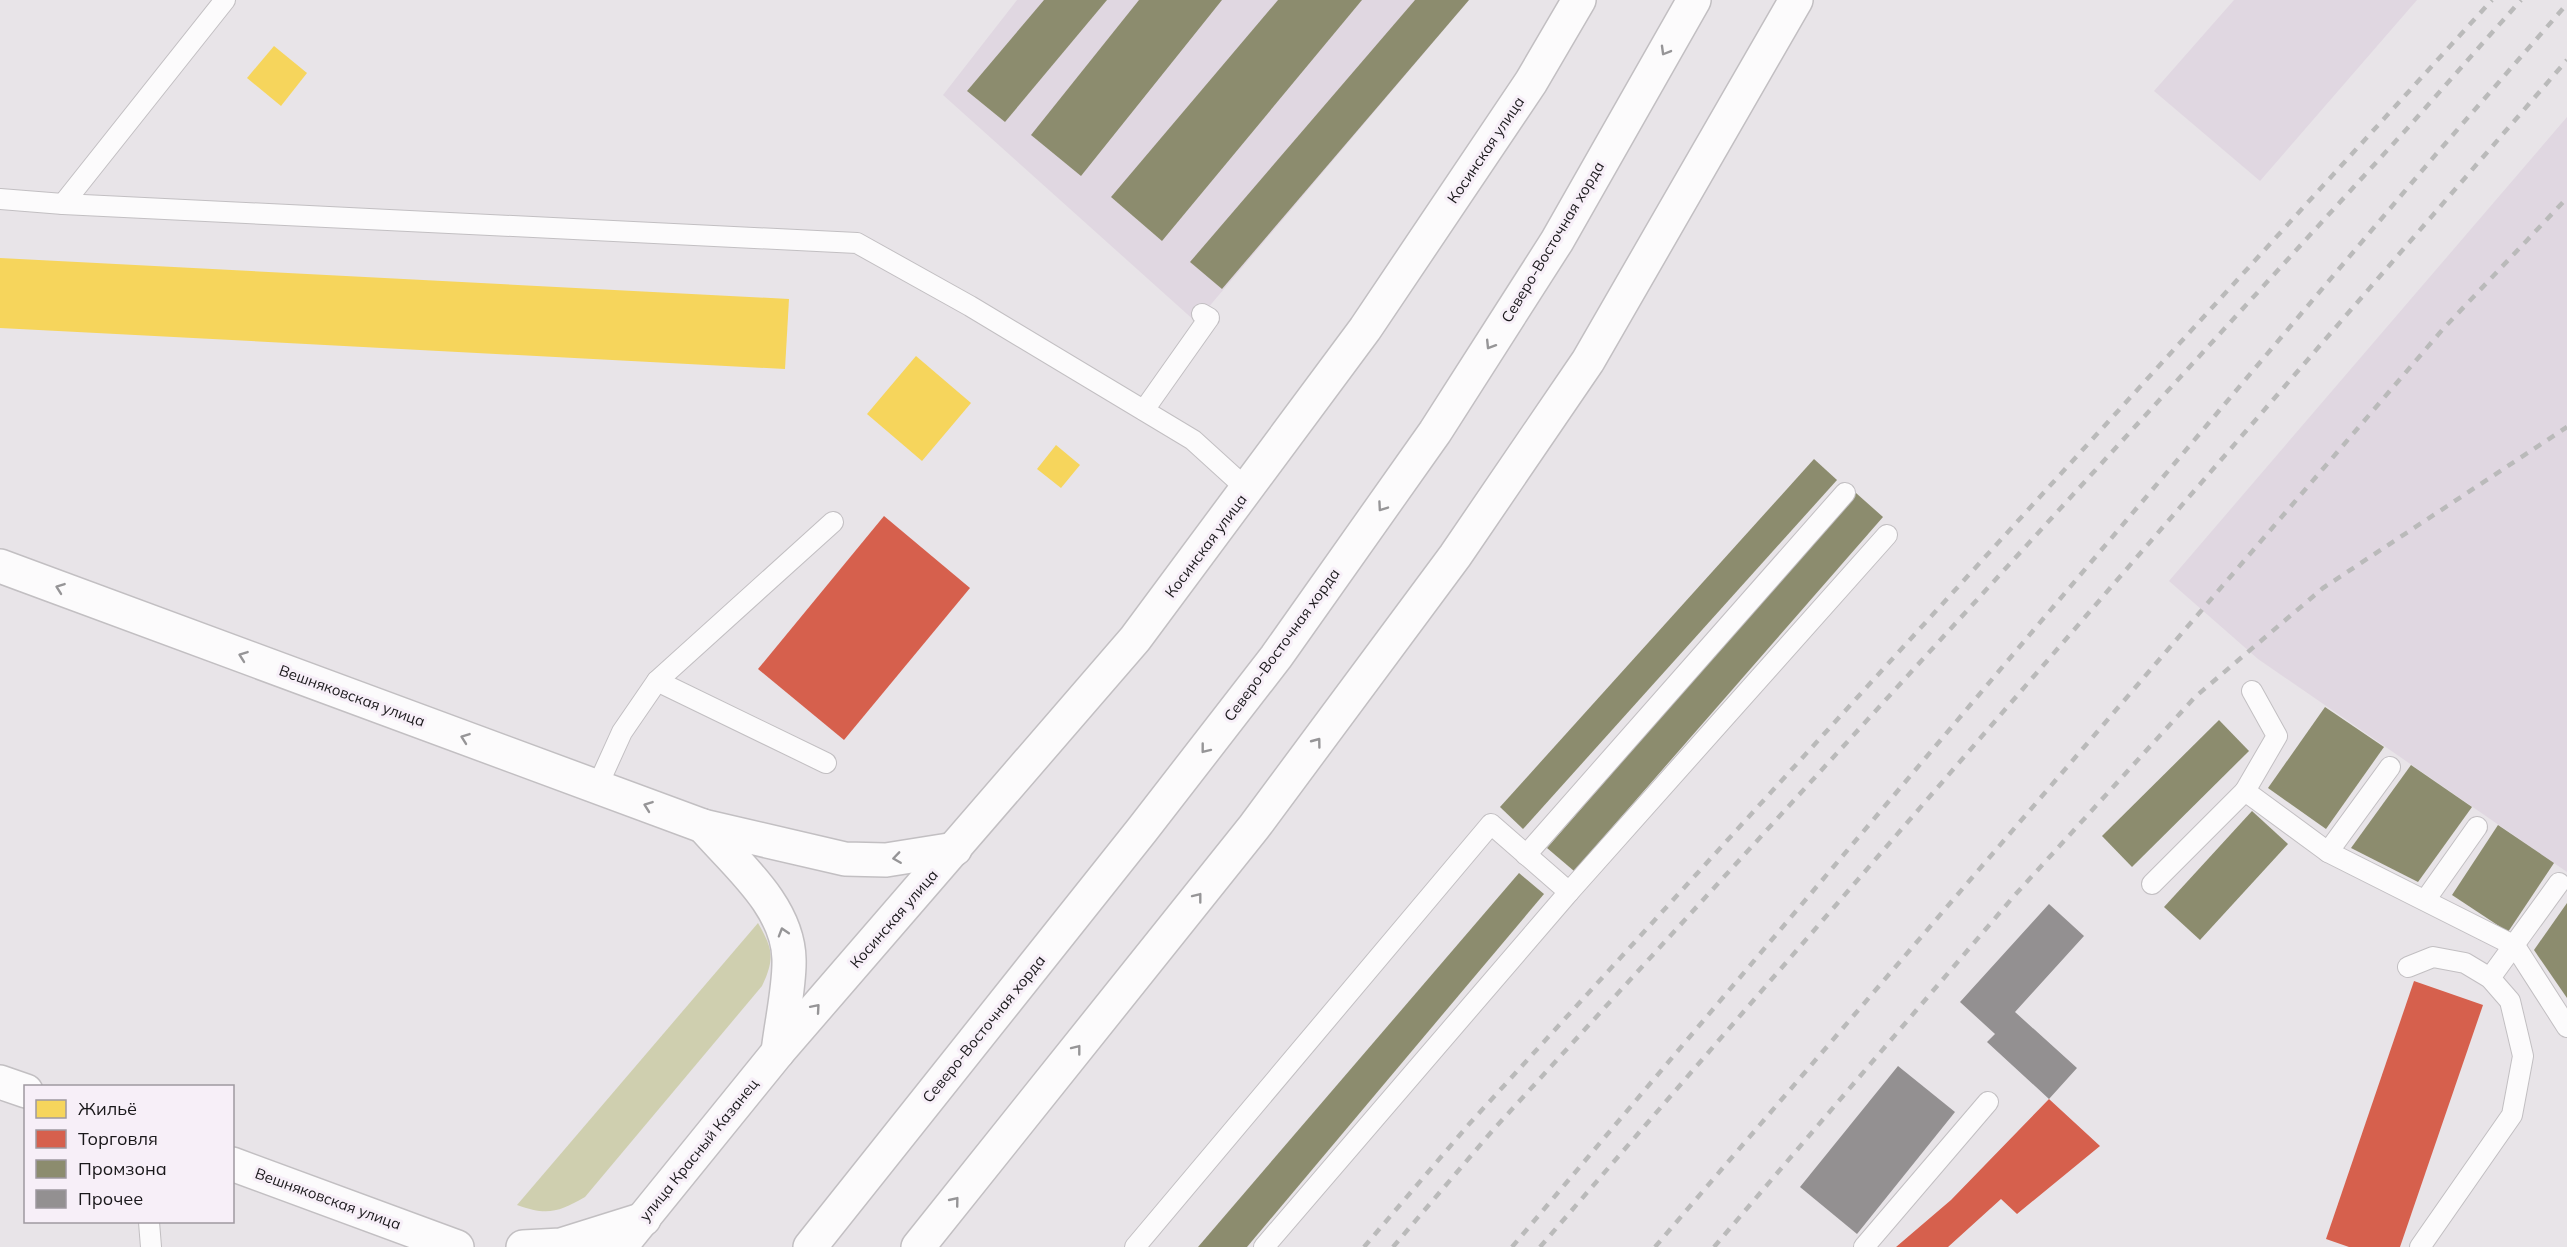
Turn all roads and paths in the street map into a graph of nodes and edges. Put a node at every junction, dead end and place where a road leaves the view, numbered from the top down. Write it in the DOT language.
graph roads {
  1 [pos="225,0"];
  2 [pos="1579,0"];
  3 [pos="1694,0"];
  4 [pos="1796,0"];
  5 [pos="0,199"];
  6 [pos="63,204"];
  7 [pos="1202,314"];
  8 [pos="1144,410"];
  9 [pos="1248,490"];
  10 [pos="1845,493"];
  11 [pos="833,522"];
  12 [pos="1887,535"];
  13 [pos="0,566"];
  14 [pos="657,681"];
  15 [pos="2252,691"];
  16 [pos="826,763"];
  17 [pos="2390,767"];
  18 [pos="597,787"];
  19 [pos="2244,791"];
  20 [pos="703,826"];
  21 [pos="2477,827"];
  22 [pos="955,849"];
  23 [pos="2328,852"];
  24 [pos="1526,855"];
  25 [pos="2559,883"];
  26 [pos="2152,884"];
  27 [pos="1569,892"];
  28 [pos="2426,899"];
  29 [pos="2515,946"];
  30 [pos="2408,967"];
  31 [pos="2490,978"];
  32 [pos="2567,1027"];
  33 [pos="778,1052"];
  34 [pos="0,1082"];
  35 [pos="24,1090"];
  36 [pos="1988,1102"];
  37 [pos="234,1165"];
  38 [pos="644,1219"];
  39 [pos="149,1223"];
  40 [pos="151,1247"];
  41 [pos="457,1247"];
  42 [pos="523,1247"];
  43 [pos="620,1247"];
  44 [pos="810,1247"];
  45 [pos="918,1247"];
  46 [pos="1135,1247"];
  47 [pos="1264,1247"];
  48 [pos="1864,1247"];
  49 [pos="2420,1247"];
  1 -- 6 [label="lane"];
  2 -- 9 [label="street, Косинская улица"];
  3 -- 44 [label="street, Северо-Восточная хорда, one-way"];
  45 -- 4 [label="street, one-way"];
  5 -- 6 [label="lane"];
  6 -- 8 [label="lane"];
  7 -- 8 [label="lane"];
  8 -- 9 [label="lane"];
  9 -- 22 [label="street, Косинская улица"];
  10 -- 24 [label="lane"];
  11 -- 14 [label="lane"];
  12 -- 27 [label="lane"];
  18 -- 13 [label="street, Вешняковская улица, one-way"];
  14 -- 16 [label="lane"];
  14 -- 18 [label="lane"];
  15 -- 19 [label="lane"];
  17 -- 23 [label="lane"];
  20 -- 18 [label="street, Вешняковская улица, one-way"];
  19 -- 23 [label="lane"];
  19 -- 26 [label="lane"];
  22 -- 20 [label="street, Вешняковская улица, one-way"];
  33 -- 20 [label="street, Вешняковская улица, one-way"];
  21 -- 28 [label="lane"];
  33 -- 22 [label="street, Косинская улица, one-way"];
  23 -- 28 [label="lane"];
  24 -- 27 [label="lane"];
  24 -- 46 [label="lane"];
  25 -- 29 [label="lane"];
  27 -- 47 [label="lane"];
  28 -- 29 [label="lane"];
  29 -- 31 [label="lane"];
  29 -- 32 [label="lane"];
  30 -- 31 [label="lane"];
  31 -- 49 [label="lane"];
  33 -- 38 [label="street, улица Красный Казанец"];
  34 -- 35 [label="street"];
  36 -- 48 [label="lane"];
  37 -- 41 [label="street, Вешняковская улица"];
  38 -- 42 [label="street"];
  38 -- 43 [label="street, улица Красный Казанец"];
  39 -- 40 [label="lane"];
}
